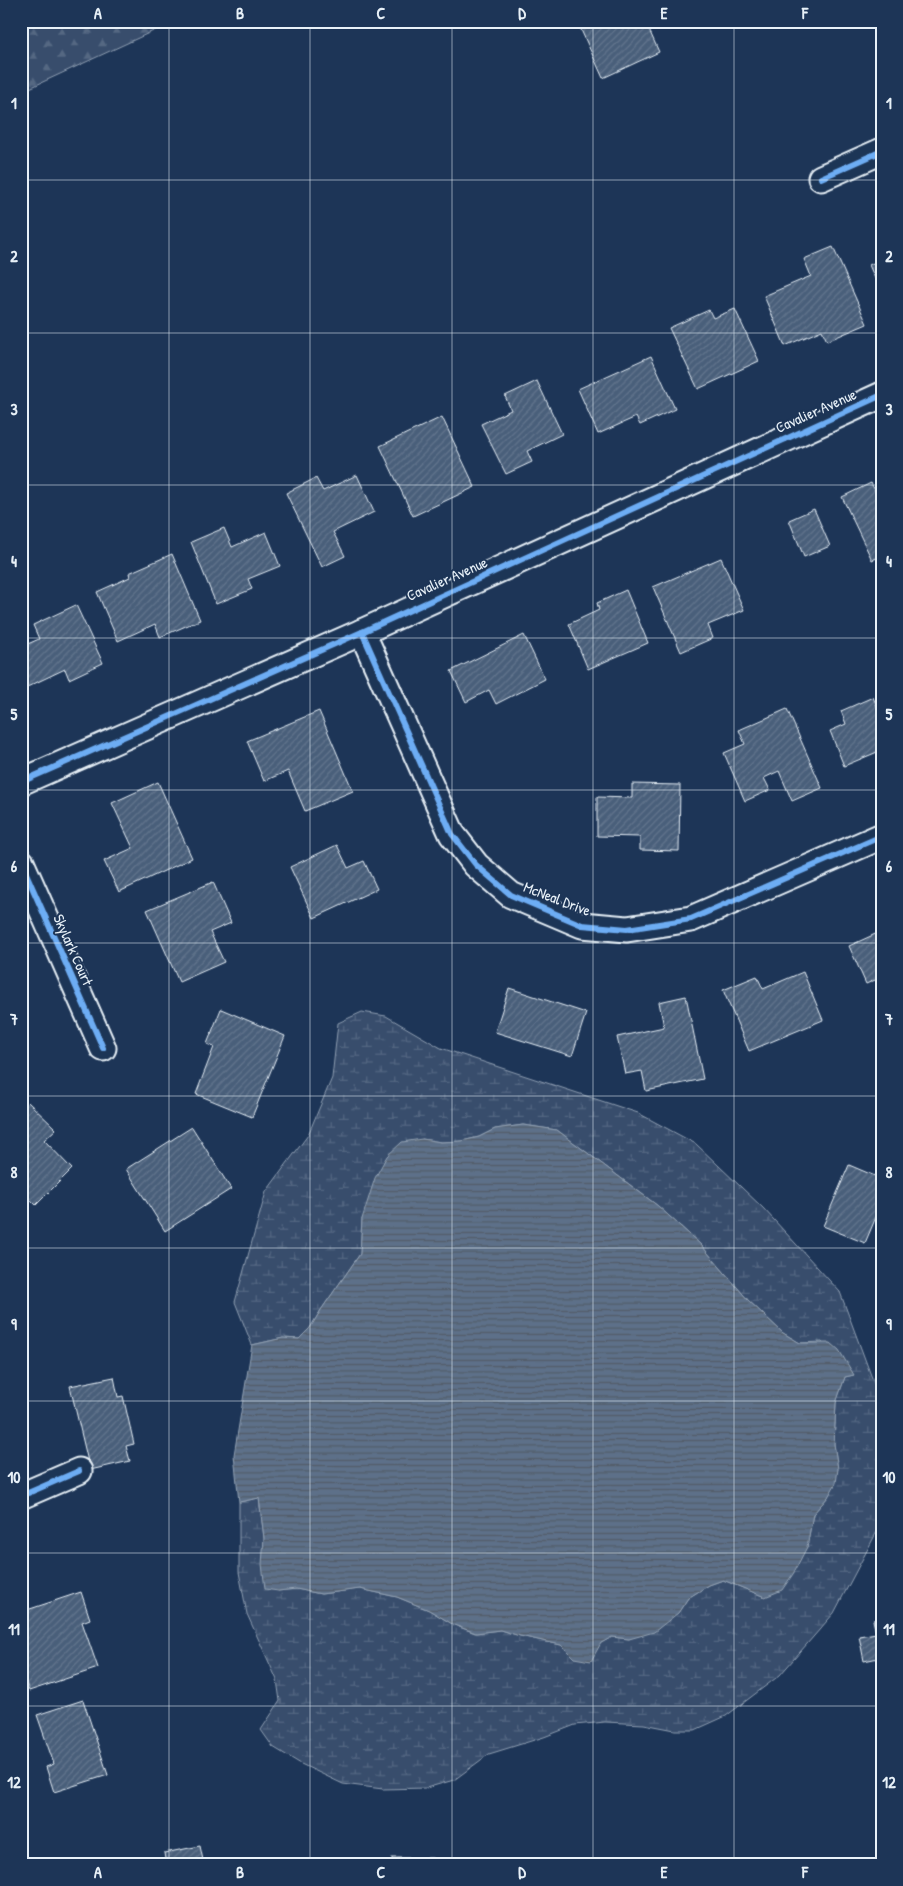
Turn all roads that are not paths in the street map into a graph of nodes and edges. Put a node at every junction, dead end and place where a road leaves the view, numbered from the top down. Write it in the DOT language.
graph roads {
  1 [pos="882,151"];
  2 [pos="821,178"];
  3 [pos="882,395"];
  4 [pos="362,632"];
  5 [pos="21,782"];
  6 [pos="882,836"];
  7 [pos="21,862"];
  8 [pos="103,1048"];
  9 [pos="79,1471"];
  10 [pos="21,1496"];
  1 -- 2 [label="street"];
  3 -- 4 [label="street, Cavalier Avenue"];
  4 -- 5 [label="street, Cavalier Avenue"];
  4 -- 6 [label="street, McNeal Drive"];
  7 -- 8 [label="street, Skylark Court"];
  9 -- 10 [label="street"];
}
